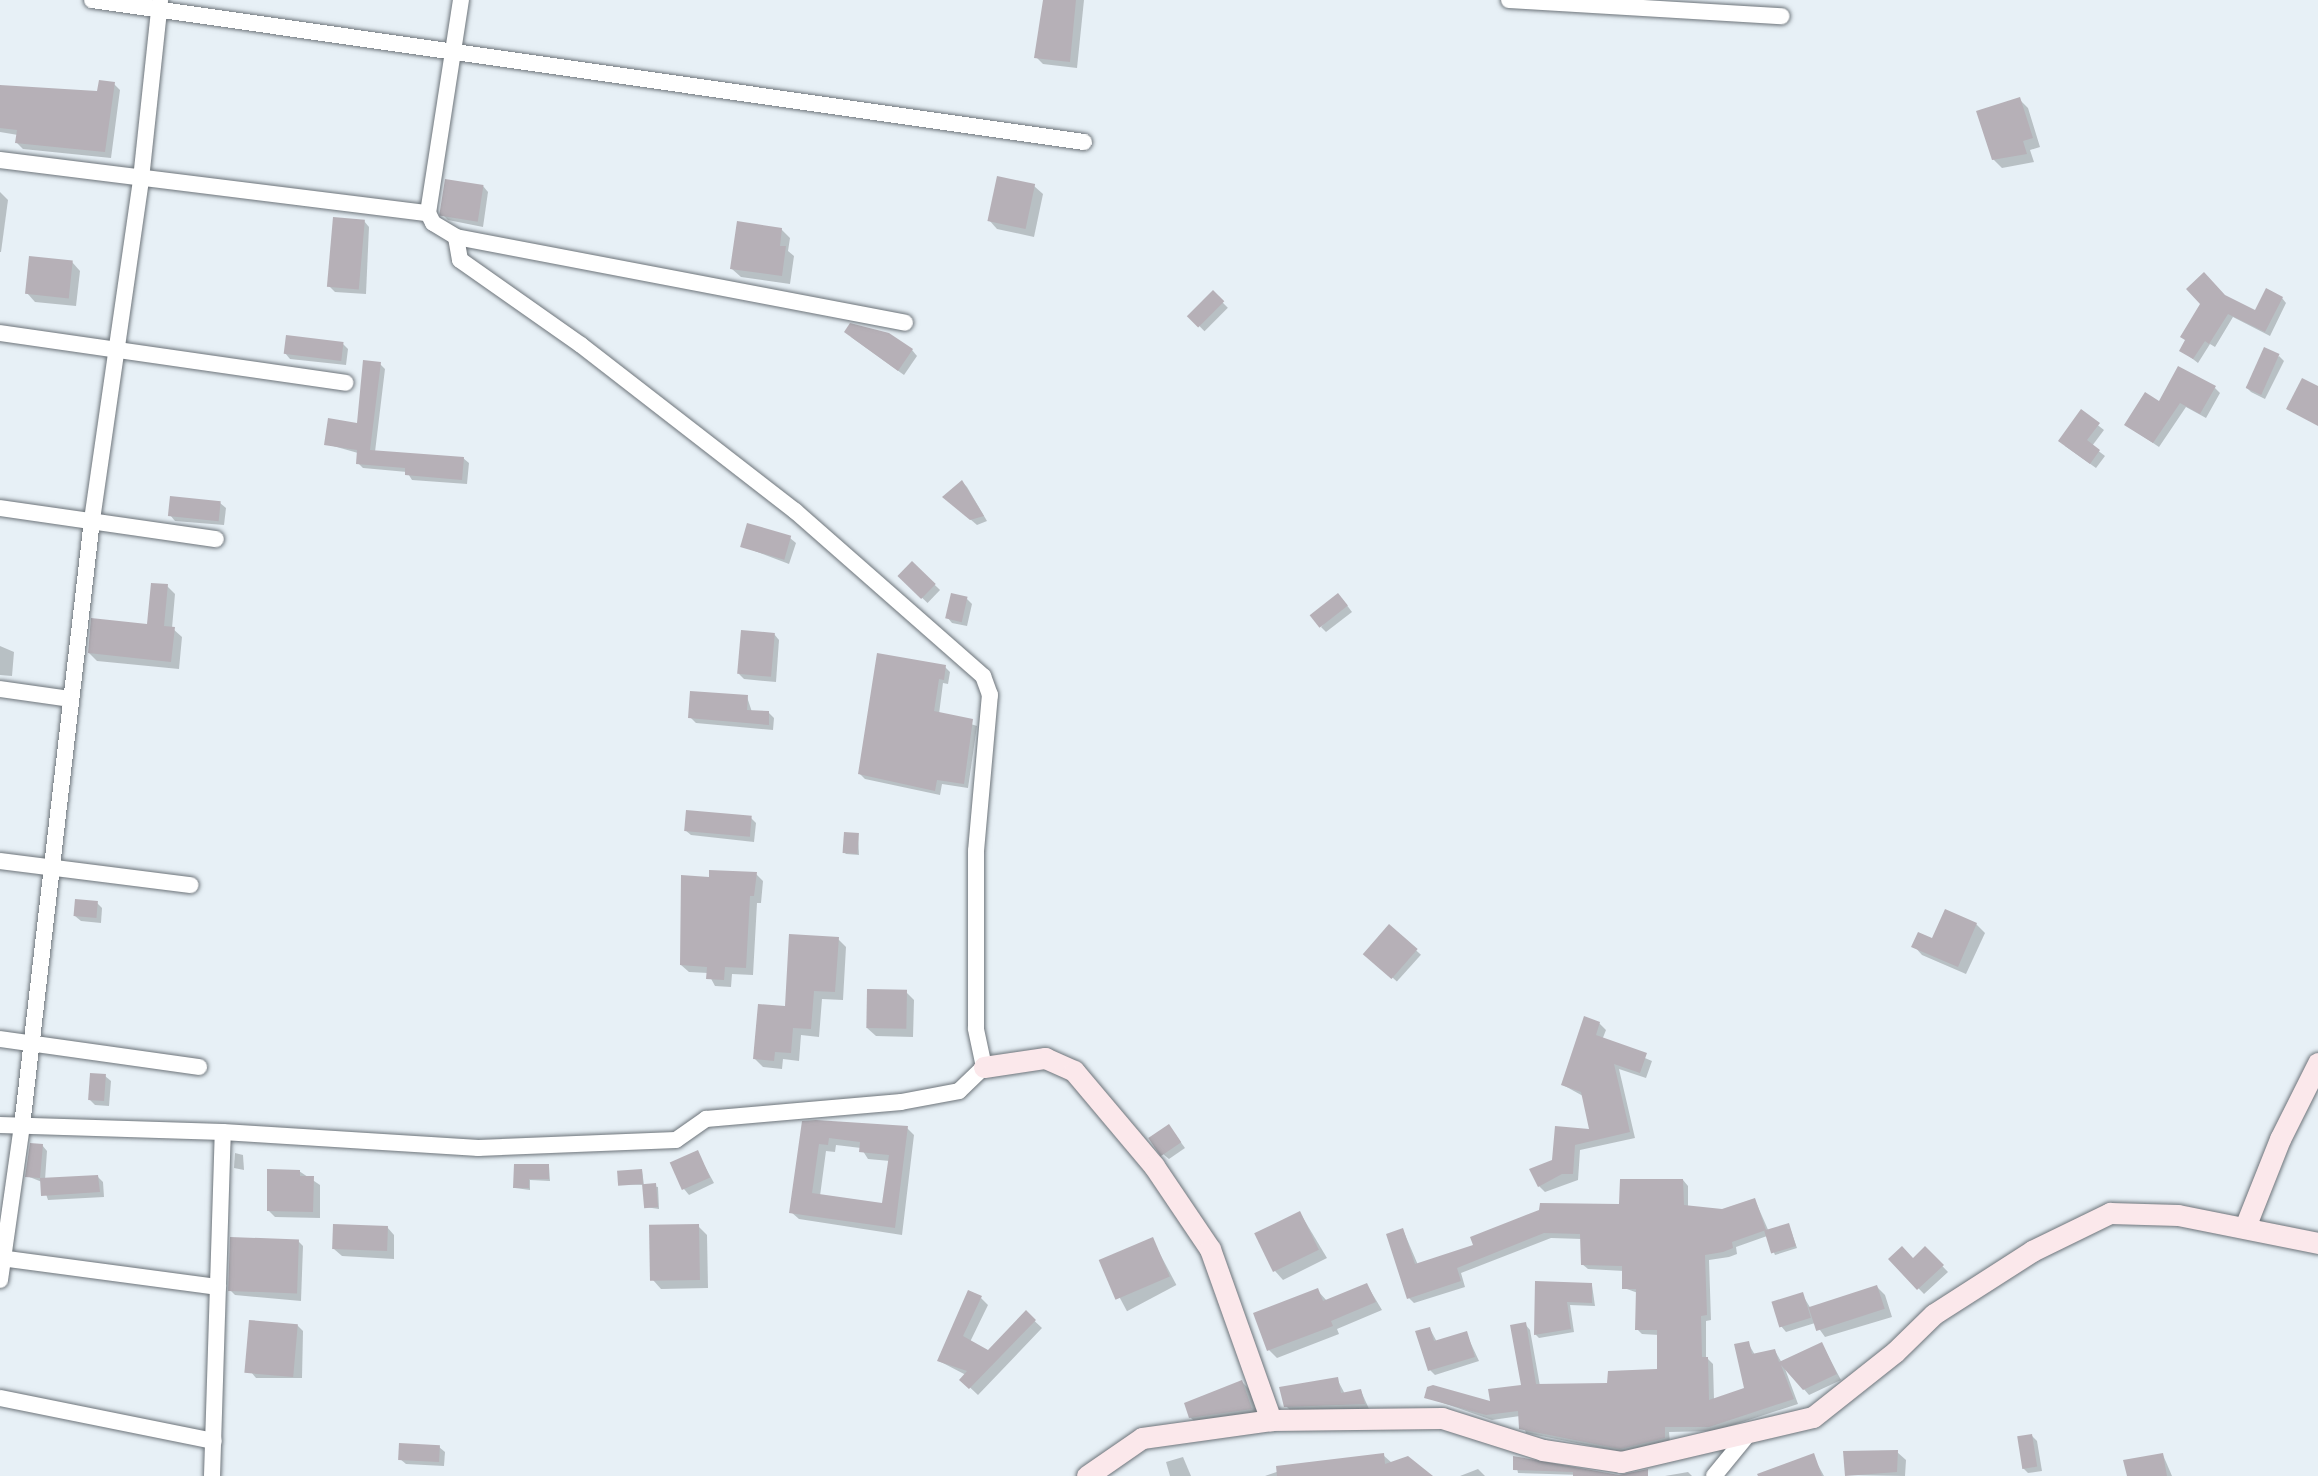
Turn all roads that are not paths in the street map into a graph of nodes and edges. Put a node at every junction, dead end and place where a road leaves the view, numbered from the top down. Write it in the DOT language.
graph roads {
  1 [pos="92,0"];
  2 [pos="461,0"];
  3 [pos="1509,0"];
  4 [pos="159,5"];
  5 [pos="1782,16"];
  6 [pos="453,51"];
  7 [pos="1084,142"];
  8 [pos="0,160"];
  9 [pos="141,179"];
  10 [pos="428,213"];
  11 [pos="456,237"];
  12 [pos="905,323"];
  13 [pos="0,333"];
  14 [pos="120,348"];
  15 [pos="345,383"];
  16 [pos="0,508"];
  17 [pos="92,520"];
  18 [pos="216,539"];
  19 [pos="0,689"];
  20 [pos="70,699"];
  21 [pos="0,861"];
  22 [pos="49,868"];
  23 [pos="190,885"];
  24 [pos="0,1039"];
  25 [pos="31,1043"];
  26 [pos="2318,1063"];
  27 [pos="199,1067"];
  28 [pos="984,1067"];
  29 [pos="0,1125"];
  30 [pos="22,1126"];
  31 [pos="223,1132"];
  32 [pos="2245,1227"];
  33 [pos="2318,1243"];
  34 [pos="2,1258"];
  35 [pos="0,1280"];
  36 [pos="218,1287"];
  37 [pos="0,1398"];
  38 [pos="1271,1420"];
  39 [pos="1750,1432"];
  40 [pos="214,1441"];
  41 [pos="212,1476"];
  42 [pos="1087,1476"];
  43 [pos="1714,1476"];
  1 -- 4 [label="street"];
  2 -- 6 [label="street"];
  3 -- 5 [label="street"];
  4 -- 6 [label="street"];
  4 -- 9 [label="street"];
  6 -- 7 [label="street"];
  6 -- 10 [label="street"];
  8 -- 9 [label="street"];
  9 -- 10 [label="street"];
  9 -- 14 [label="street"];
  10 -- 11 [label="street"];
  11 -- 12 [label="street"];
  11 -- 28 [label="street"];
  13 -- 14 [label="street"];
  14 -- 15 [label="street"];
  14 -- 17 [label="street"];
  16 -- 17 [label="street"];
  17 -- 18 [label="street"];
  17 -- 20 [label="street"];
  19 -- 20 [label="street"];
  20 -- 22 [label="street"];
  21 -- 22 [label="street"];
  22 -- 23 [label="street"];
  22 -- 25 [label="street"];
  24 -- 25 [label="street"];
  25 -- 27 [label="street"];
  25 -- 30 [label="street"];
  26 -- 32 [label="street"];
  28 -- 31 [label="street"];
  28 -- 38 [label="street"];
  29 -- 30 [label="street"];
  30 -- 31 [label="street"];
  30 -- 34 [label="street"];
  31 -- 36 [label="street"];
  32 -- 33 [label="street"];
  32 -- 39 [label="street"];
  34 -- 35 [label="street"];
  34 -- 36 [label="street"];
  36 -- 40 [label="street"];
  37 -- 40 [label="street"];
  38 -- 39 [label="street"];
  38 -- 42 [label="street"];
  39 -- 43 [label="street"];
  40 -- 41 [label="street"];
}
